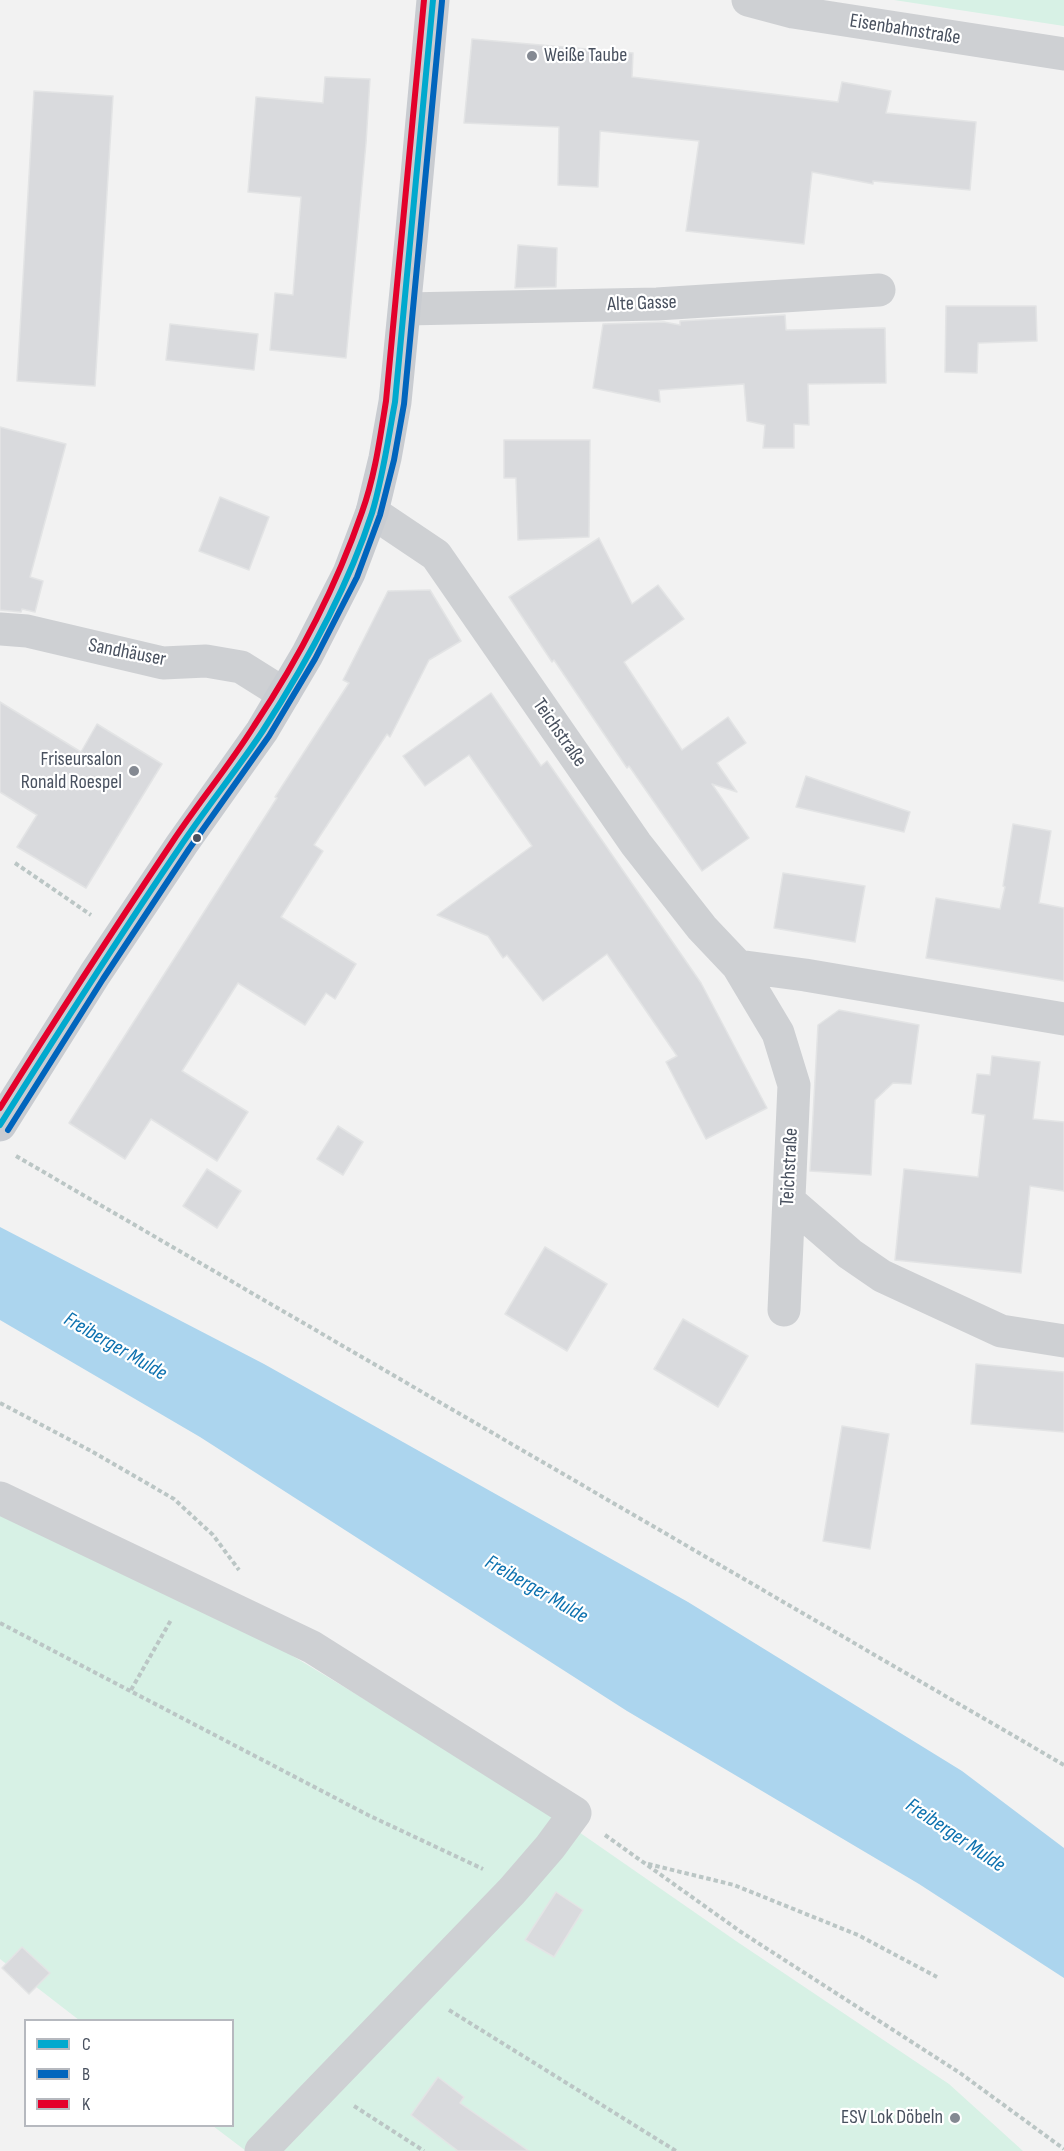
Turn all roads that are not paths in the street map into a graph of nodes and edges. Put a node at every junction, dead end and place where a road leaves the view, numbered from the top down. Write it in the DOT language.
graph roads {
  1 [pos="433,0"];
  2 [pos="748,0"];
  3 [pos="1064,54"];
  4 [pos="879,290"];
  5 [pos="405,309"];
  6 [pos="372,512"];
  7 [pos="0,629"];
  8 [pos="284,694"];
  9 [pos="738,966"];
  10 [pos="1064,1019"];
  11 [pos="0,1125"];
  12 [pos="789,1201"];
  13 [pos="784,1310"];
  14 [pos="1064,1341"];
  15 [pos="0,1498"];
  16 [pos="261,2151"];
  1 -- 5 [label="main road"];
  2 -- 3 [label="street, Eisenbahnstraße"];
  4 -- 5 [label="street, Alte Gasse"];
  5 -- 6 [label="main road"];
  6 -- 8 [label="main road"];
  6 -- 9 [label="street, Teichstraße"];
  7 -- 8 [label="street, Sandhäuser"];
  8 -- 11 [label="main road"];
  9 -- 10 [label="street"];
  9 -- 12 [label="street, Teichstraße"];
  12 -- 13 [label="street, Teichstraße"];
  12 -- 14 [label="street"];
  15 -- 16 [label="street"];
}
